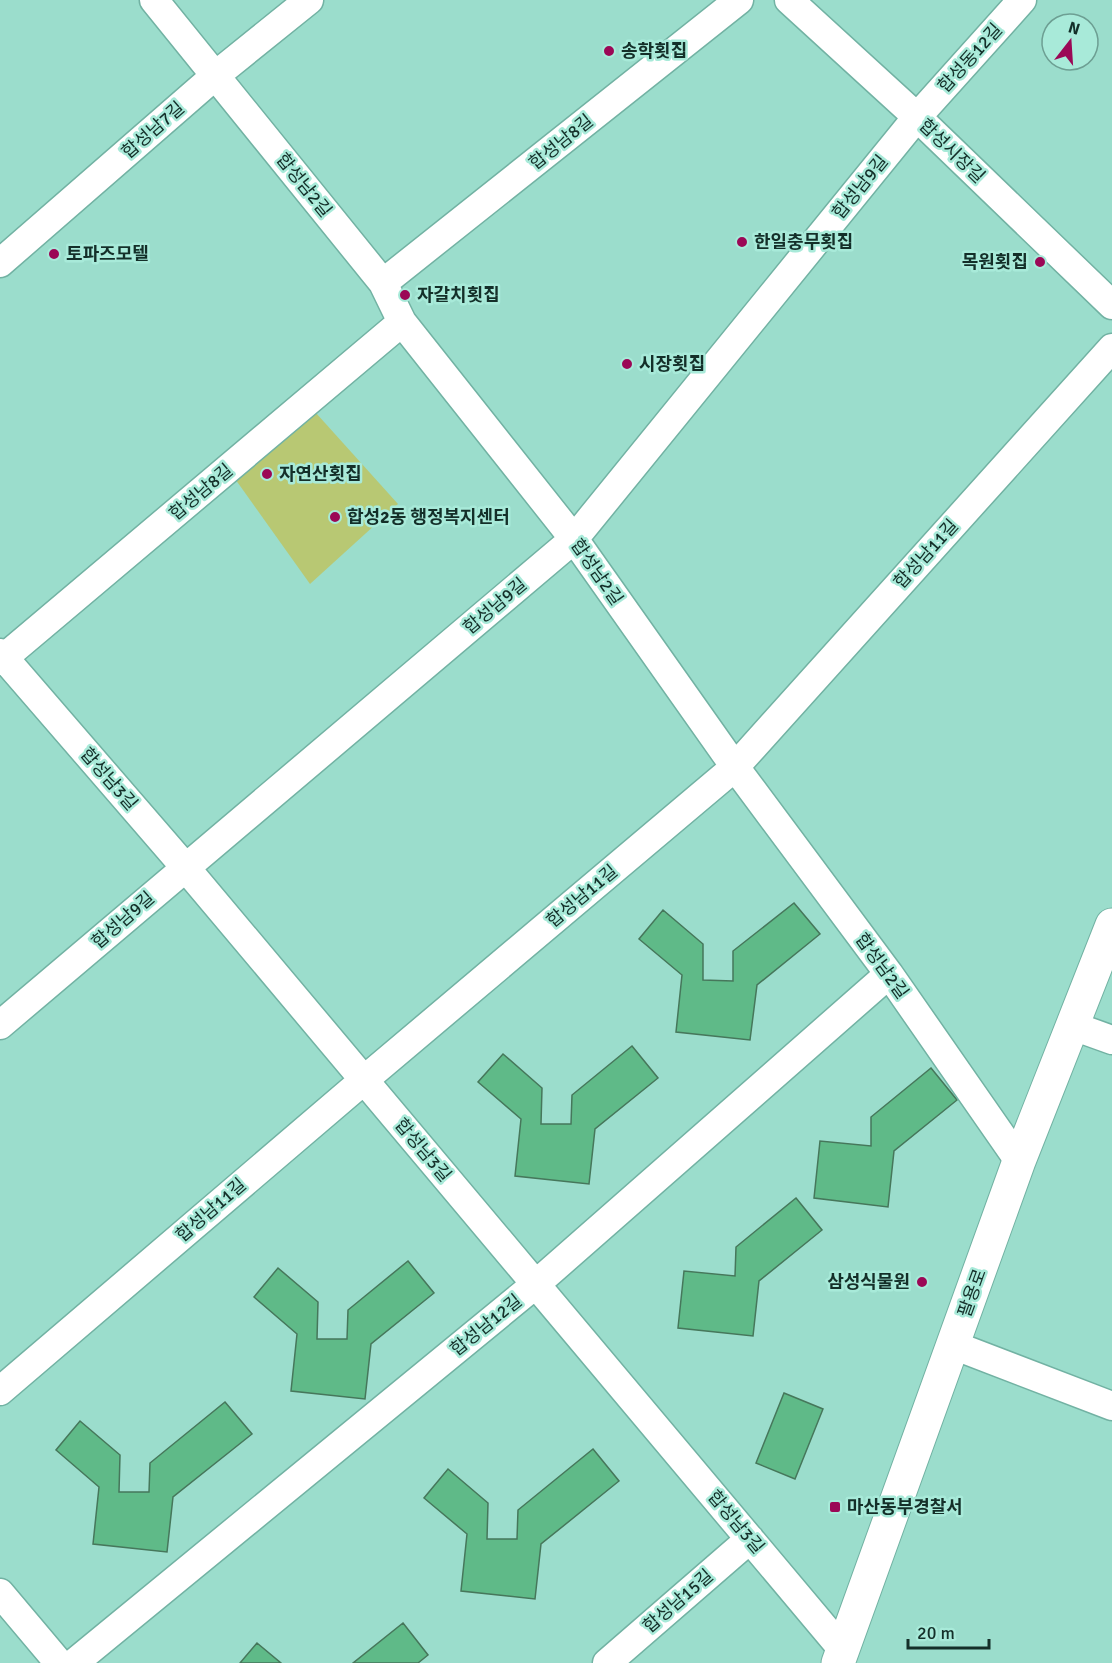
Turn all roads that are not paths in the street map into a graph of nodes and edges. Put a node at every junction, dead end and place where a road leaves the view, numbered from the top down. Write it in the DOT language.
graph roads {
  1 [pos="154,0"];
  2 [pos="309,0"];
  3 [pos="739,0"];
  4 [pos="789,0"];
  5 [pos="1022,0"];
  6 [pos="216,75"];
  7 [pos="917,117"];
  8 [pos="0,263"];
  9 [pos="383,283"];
  10 [pos="1112,305"];
  11 [pos="402,322"];
  12 [pos="1112,348"];
  13 [pos="574,539"];
  14 [pos="1,657"];
  15 [pos="735,767"];
  16 [pos="185,867"];
  17 [pos="1112,925"];
  18 [pos="889,974"];
  19 [pos="0,1025"];
  20 [pos="1073,1026"];
  21 [pos="1112,1040"];
  22 [pos="364,1080"];
  23 [pos="1019,1161"];
  24 [pos="536,1284"];
  25 [pos="953,1345"];
  26 [pos="0,1391"];
  27 [pos="1112,1406"];
  28 [pos="750,1539"];
  29 [pos="0,1593"];
  30 [pos="840,1656"];
  31 [pos="59,1663"];
  32 [pos="74,1663"];
  33 [pos="606,1663"];
  1 -- 6 [label="street, 합성남2길"];
  2 -- 6 [label="street, 합성남7길"];
  3 -- 9 [label="street, 합성남8길"];
  4 -- 7 [label="street, 합성시장길"];
  5 -- 7 [label="street, 합성동12길"];
  6 -- 8 [label="street, 합성남7길"];
  6 -- 9 [label="street, 합성남2길"];
  7 -- 10 [label="street, 합성시장길"];
  7 -- 13 [label="street, 합성남9길"];
  9 -- 11 [label="street, 합성남2길"];
  11 -- 13 [label="street, 합성남2길"];
  11 -- 14 [label="street, 합성남8길"];
  12 -- 15 [label="street, 합성남11길"];
  13 -- 15 [label="street, 합성남2길"];
  13 -- 16 [label="street, 합성남9길"];
  14 -- 16 [label="street, 합성남3길"];
  15 -- 18 [label="street, 합성남2길"];
  15 -- 22 [label="street, 합성남11길"];
  16 -- 19 [label="street, 합성남9길"];
  16 -- 22 [label="street, 합성남3길"];
  17 -- 20 [label="main road, 팔용로"];
  18 -- 23 [label="street, 합성남2길"];
  18 -- 24 [label="street, 합성남12길"];
  20 -- 21 [label="street"];
  20 -- 23 [label="main road, 팔용로"];
  22 -- 24 [label="street, 합성남3길"];
  22 -- 26 [label="street, 합성남11길"];
  23 -- 25 [label="main road, 팔용로"];
  24 -- 28 [label="street, 합성남3길"];
  24 -- 32 [label="street, 합성남12길"];
  25 -- 27 [label="street"];
  25 -- 30 [label="main road, 팔용로"];
  28 -- 30 [label="street, 합성남3길"];
  28 -- 33 [label="street, 합성남15길"];
  29 -- 31 [label="street"];
}
